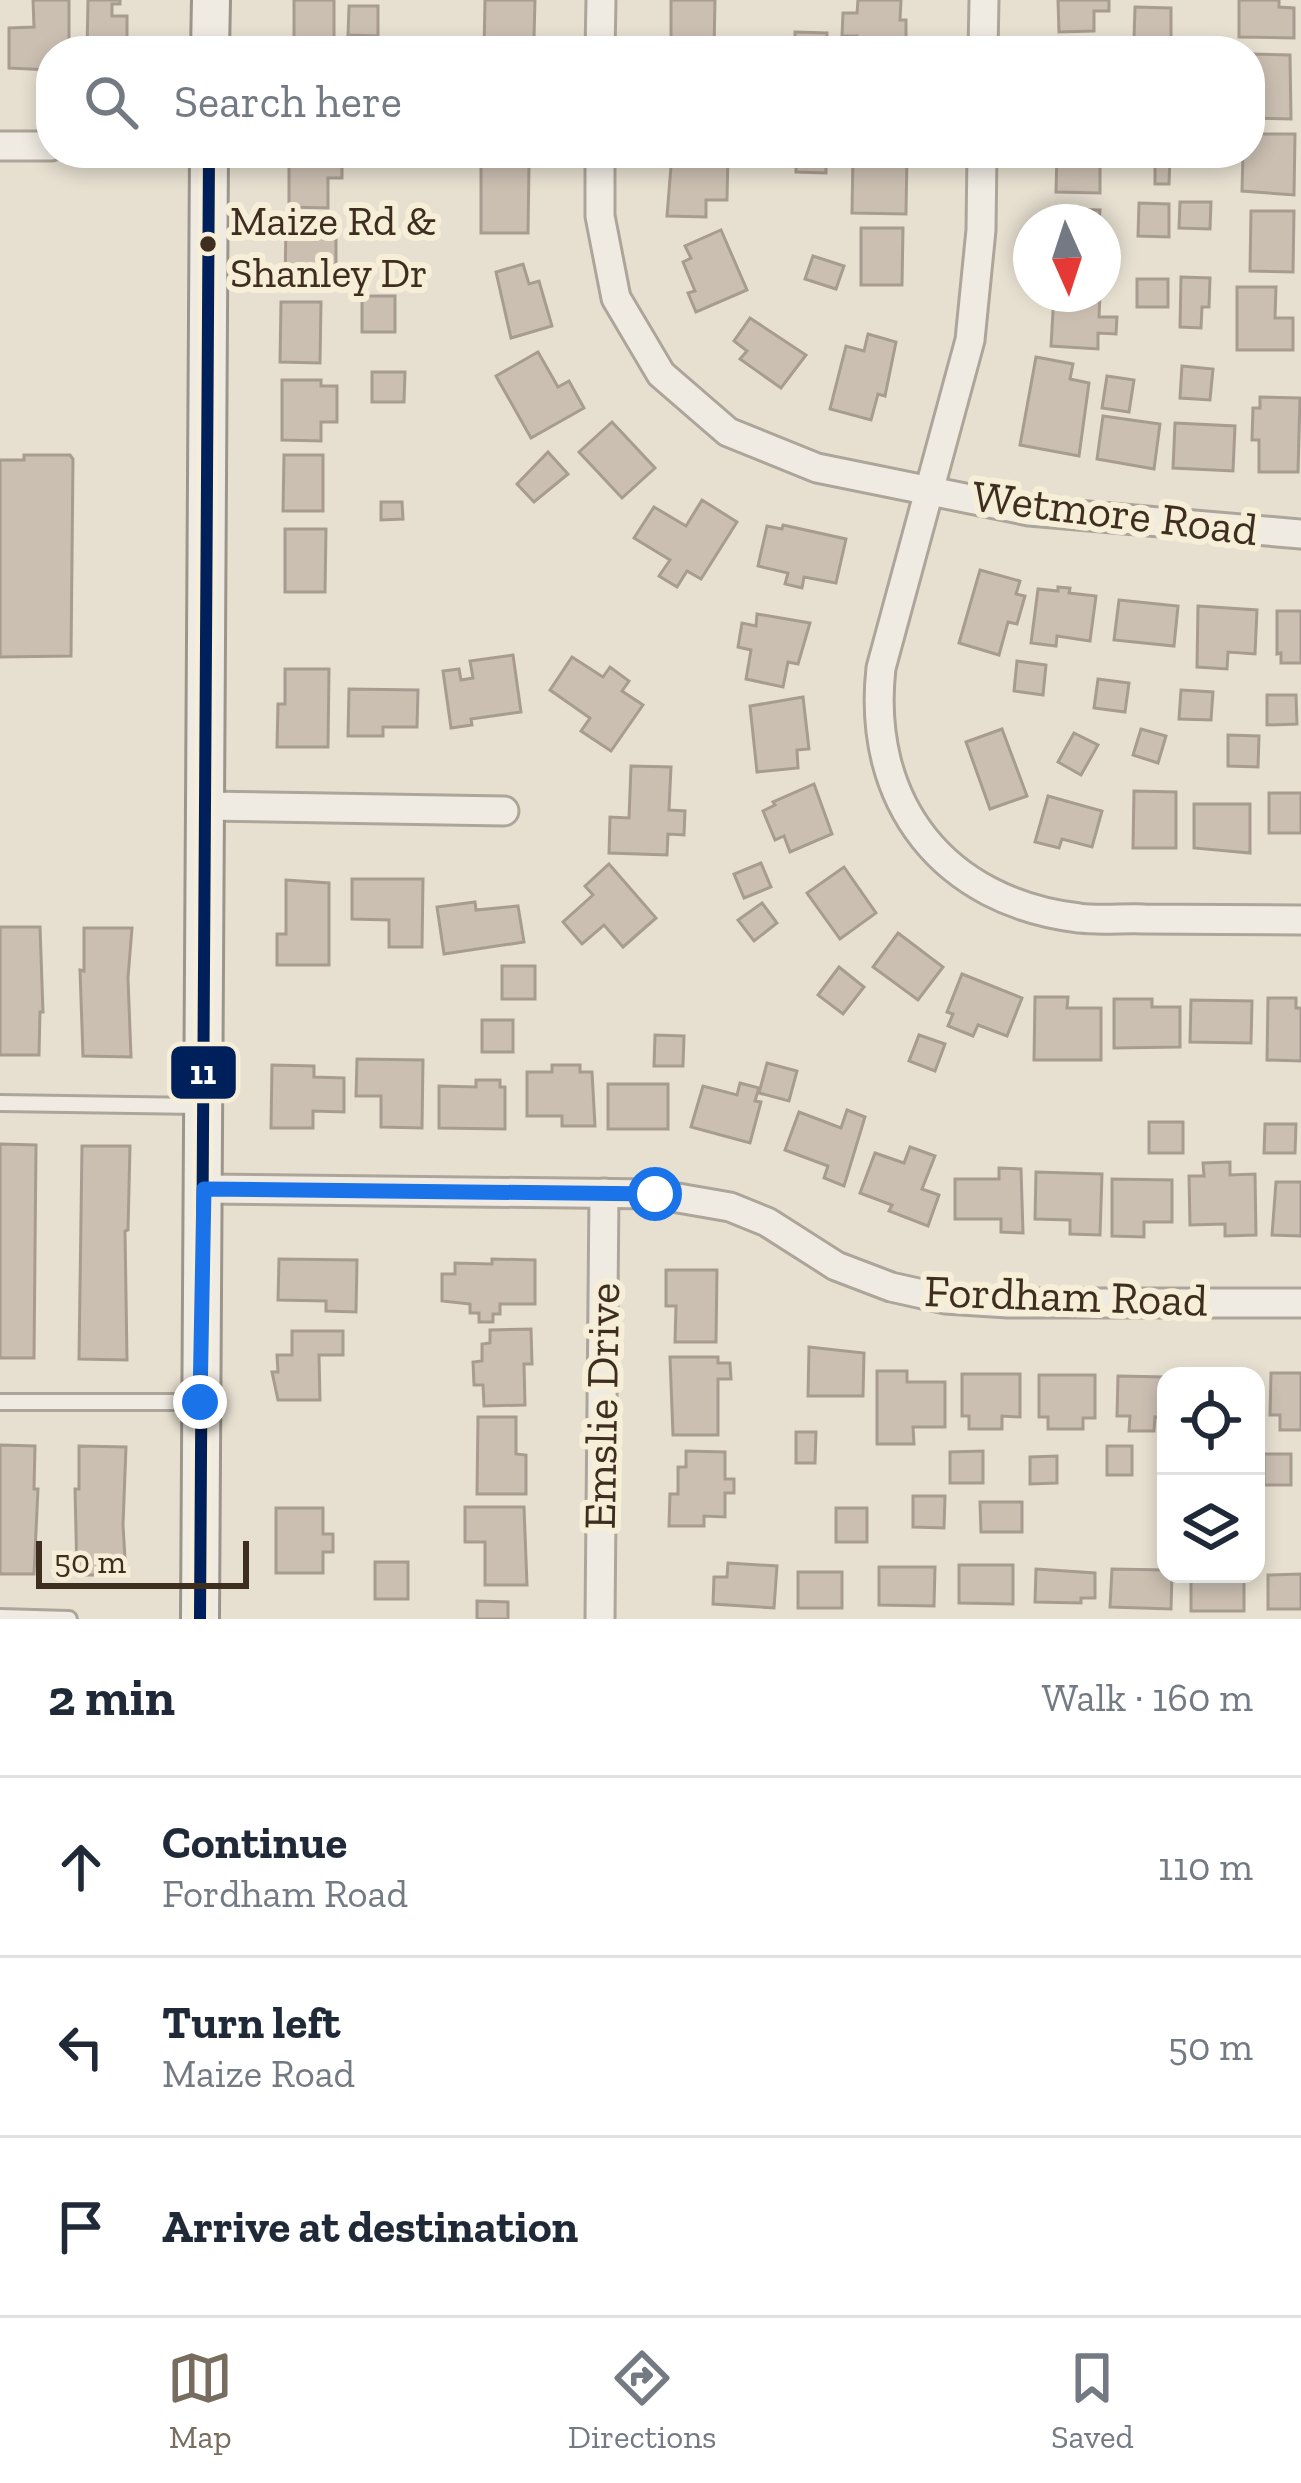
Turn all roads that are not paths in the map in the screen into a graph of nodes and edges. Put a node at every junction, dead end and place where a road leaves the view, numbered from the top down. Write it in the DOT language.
graph roads {
  1 [pos="211,0"];
  2 [pos="601,0"];
  3 [pos="984,0"];
  4 [pos="210,36"];
  5 [pos="600,36"];
  6 [pos="983,36"];
  7 [pos="0,146"];
  8 [pos="36,146"];
  9 [pos="209,168"];
  10 [pos="600,168"];
  11 [pos="982,168"];
  12 [pos="928,490"];
  13 [pos="1301,534"];
  14 [pos="204,806"];
  15 [pos="504,811"];
  16 [pos="1301,920"];
  17 [pos="0,1103"];
  18 [pos="202,1106"];
  19 [pos="204,1189"];
  20 [pos="604,1193"];
  21 [pos="1301,1303"];
  22 [pos="0,1402"];
  23 [pos="200,1402"];
  24 [pos="0,1617"];
  25 [pos="29,1618"];
  26 [pos="69,1619"];
  27 [pos="200,1619"];
  28 [pos="600,1619"];
  1 -- 4 [label="street"];
  2 -- 5 [label="street"];
  3 -- 6 [label="street"];
  7 -- 8 [label="street"];
  9 -- 14 [label="street"];
  10 -- 12 [label="street, Wetmore Road"];
  11 -- 12 [label="street"];
  12 -- 13 [label="street, Wetmore Road"];
  12 -- 16 [label="street"];
  14 -- 15 [label="street"];
  14 -- 18 [label="street"];
  17 -- 18 [label="lane"];
  18 -- 19 [label="street"];
  19 -- 20 [label="street, Fordham Road"];
  19 -- 23 [label="street"];
  20 -- 21 [label="street, Fordham Road"];
  20 -- 28 [label="street, Emslie Drive"];
  22 -- 23 [label="lane"];
  23 -- 27 [label="street"];
  24 -- 25 [label="lane"];
  25 -- 26 [label="lane"];
}
